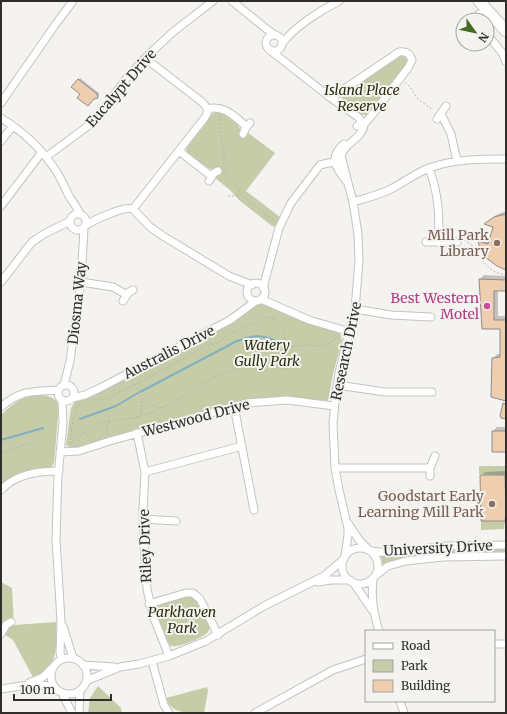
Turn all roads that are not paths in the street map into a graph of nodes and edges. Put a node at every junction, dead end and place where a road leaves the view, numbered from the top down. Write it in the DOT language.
graph roads {
  1 [pos="73,1"];
  2 [pos="213,1"];
  3 [pos="232,1"];
  4 [pos="339,1"];
  5 [pos="479,1"];
  6 [pos="331,4"];
  7 [pos="257,21"];
  8 [pos="296,29"];
  9 [pos="506,31"];
  10 [pos="277,35"];
  11 [pos="266,41"];
  12 [pos="495,44"];
  13 [pos="282,45"];
  14 [pos="271,51"];
  15 [pos="145,58"];
  16 [pos="506,62"];
  17 [pos="288,65"];
  18 [pos="331,98"];
  19 [pos="1,103"];
  20 [pos="446,106"];
  21 [pos="207,109"];
  22 [pos="1,118"];
  23 [pos="360,124"];
  24 [pos="13,126"];
  25 [pos="243,134"];
  26 [pos="1,141"];
  27 [pos="179,151"];
  28 [pos="44,155"];
  29 [pos="506,159"];
  30 [pos="338,161"];
  31 [pos="457,161"];
  32 [pos="429,168"];
  33 [pos="218,171"];
  34 [pos="353,202"];
  35 [pos="1,206"];
  36 [pos="133,209"];
  37 [pos="78,223"];
  38 [pos="460,240"];
  39 [pos="426,242"];
  40 [pos="439,242"];
  41 [pos="267,270"];
  42 [pos="229,276"];
  43 [pos="1,282"];
  44 [pos="81,282"];
  45 [pos="254,284"];
  46 [pos="133,290"];
  47 [pos="248,294"];
  48 [pos="261,295"];
  49 [pos="355,309"];
  50 [pos="242,312"];
  51 [pos="431,317"];
  52 [pos="350,332"];
  53 [pos="337,385"];
  54 [pos="64,391"];
  55 [pos="94,391"];
  56 [pos="432,392"];
  57 [pos="72,399"];
  58 [pos="234,406"];
  59 [pos="334,406"];
  60 [pos="1,407"];
  61 [pos="63,423"];
  62 [pos="137,433"];
  63 [pos="242,446"];
  64 [pos="60,452"];
  65 [pos="435,456"];
  66 [pos="336,468"];
  67 [pos="430,468"];
  68 [pos="145,472"];
  69 [pos="58,473"];
  70 [pos="430,476"];
  71 [pos="1,490"];
  72 [pos="254,510"];
  73 [pos="143,519"];
  74 [pos="346,519"];
  75 [pos="176,521"];
  76 [pos="506,545"];
  77 [pos="369,550"];
  78 [pos="506,556"];
  79 [pos="344,558"];
  80 [pos="374,577"];
  81 [pos="351,581"];
  82 [pos="312,583"];
  83 [pos="149,604"];
  84 [pos="373,610"];
  85 [pos="61,620"];
  86 [pos="11,622"];
  87 [pos="2,630"];
  88 [pos="379,630"];
  89 [pos="218,635"];
  90 [pos="495,644"];
  91 [pos="506,644"];
  92 [pos="169,656"];
  93 [pos="73,658"];
  94 [pos="62,659"];
  95 [pos="365,659"];
  96 [pos="152,661"];
  97 [pos="84,665"];
  98 [pos="53,667"];
  99 [pos="120,667"];
  100 [pos="86,681"];
  101 [pos="23,685"];
  102 [pos="54,686"];
  103 [pos="1,689"];
  104 [pos="80,690"];
  105 [pos="62,693"];
  106 [pos="400,702"];
  107 [pos="72,713"];
  108 [pos="79,713"];
  109 [pos="169,713"];
  110 [pos="255,713"];
  111 [pos="404,713"];
  1 -- 19 [label="street"];
  2 -- 15 [label="street, Eucalypt Drive"];
  3 -- 7 [label="street"];
  4 -- 6 [label="street"];
  5 -- 9 [label="highway"];
  6 -- 8 [label="street"];
  7 -- 10 [label="street"];
  7 -- 11 [label="street"];
  8 -- 10 [label="street"];
  8 -- 13 [label="street"];
  10 -- 11 [label="street"];
  10 -- 13 [label="street"];
  11 -- 14 [label="street"];
  12 -- 16 [label="street"];
  13 -- 14 [label="street"];
  13 -- 17 [label="street"];
  14 -- 17 [label="street"];
  15 -- 21 [label="street"];
  15 -- 28 [label="street, Eucalypt Drive"];
  17 -- 18 [label="street"];
  18 -- 23 [label="street"];
  18 -- 23 [label="street"];
  20 -- 31 [label="street"];
  21 -- 25 [label="street"];
  21 -- 27 [label="street"];
  22 -- 24 [label="street"];
  23 -- 30 [label="street"];
  24 -- 26 [label="street"];
  24 -- 28 [label="street"];
  27 -- 33 [label="street"];
  27 -- 36 [label="street"];
  28 -- 35 [label="street, Eucalypt Drive"];
  28 -- 37 [label="street"];
  29 -- 31 [label="street"];
  30 -- 34 [label="street, Research Drive"];
  30 -- 41 [label="street"];
  31 -- 32 [label="street"];
  32 -- 34 [label="street"];
  32 -- 40 [label="street"];
  34 -- 49 [label="street, Research Drive"];
  36 -- 37 [label="street"];
  36 -- 42 [label="street"];
  37 -- 43 [label="street"];
  37 -- 44 [label="street, Diosma Way"];
  38 -- 40 [label="street"];
  39 -- 40 [label="street"];
  41 -- 45 [label="street"];
  41 -- 48 [label="street"];
  42 -- 45 [label="street"];
  42 -- 47 [label="street"];
  44 -- 46 [label="street"];
  44 -- 54 [label="street, Diosma Way"];
  45 -- 47 [label="street"];
  45 -- 48 [label="street"];
  47 -- 48 [label="street"];
  47 -- 50 [label="street"];
  48 -- 50 [label="street, Australis Drive"];
  48 -- 52 [label="street"];
  49 -- 51 [label="street"];
  49 -- 52 [label="street, Research Drive"];
  50 -- 55 [label="street, Australis Drive"];
  52 -- 53 [label="street, Research Drive"];
  53 -- 56 [label="street"];
  53 -- 59 [label="street, Research Drive"];
  54 -- 55 [label="street"];
  54 -- 57 [label="street"];
  54 -- 57 [label="street, Australis Drive"];
  54 -- 60 [label="street"];
  54 -- 61 [label="street"];
  55 -- 57 [label="street, Australis Drive"];
  57 -- 61 [label="street"];
  58 -- 59 [label="street, Westwood Drive"];
  58 -- 62 [label="street, Westwood Drive"];
  58 -- 63 [label="street"];
  59 -- 66 [label="street, Research Drive"];
  61 -- 64 [label="street"];
  62 -- 64 [label="street, Westwood Drive"];
  62 -- 68 [label="street, Riley Drive"];
  63 -- 68 [label="street"];
  63 -- 72 [label="street"];
  64 -- 69 [label="street"];
  65 -- 67 [label="street"];
  66 -- 67 [label="street"];
  66 -- 74 [label="street, Research Drive"];
  67 -- 70 [label="street"];
  68 -- 73 [label="street, Riley Drive"];
  69 -- 71 [label="street"];
  69 -- 85 [label="street"];
  73 -- 75 [label="street"];
  73 -- 83 [label="street, Riley Drive"];
  74 -- 77 [label="street, Research Drive"];
  74 -- 79 [label="street, Research Drive"];
  76 -- 77 [label="street, University Drive"];
  77 -- 79 [label="street"];
  77 -- 80 [label="street"];
  78 -- 80 [label="street, University Drive"];
  79 -- 81 [label="street"];
  79 -- 82 [label="street"];
  80 -- 81 [label="street"];
  80 -- 84 [label="street"];
  81 -- 82 [label="street"];
  81 -- 84 [label="street"];
  82 -- 89 [label="street"];
  83 -- 89 [label="street"];
  83 -- 92 [label="street, Riley Drive"];
  84 -- 88 [label="street"];
  85 -- 93 [label="street"];
  85 -- 94 [label="street"];
  86 -- 87 [label="street"];
  89 -- 92 [label="street"];
  90 -- 91 [label="street"];
  92 -- 96 [label="street"];
  93 -- 94 [label="street"];
  93 -- 97 [label="street"];
  94 -- 98 [label="street"];
  95 -- 110 [label="street"];
  96 -- 99 [label="street"];
  96 -- 109 [label="street"];
  97 -- 99 [label="street"];
  97 -- 100 [label="street"];
  98 -- 101 [label="street"];
  98 -- 102 [label="street"];
  99 -- 100 [label="street"];
  100 -- 104 [label="street"];
  101 -- 102 [label="street"];
  101 -- 103 [label="street"];
  102 -- 105 [label="street"];
  104 -- 105 [label="street"];
  104 -- 108 [label="street"];
  105 -- 107 [label="street"];
  106 -- 111 [label="street"];
}
